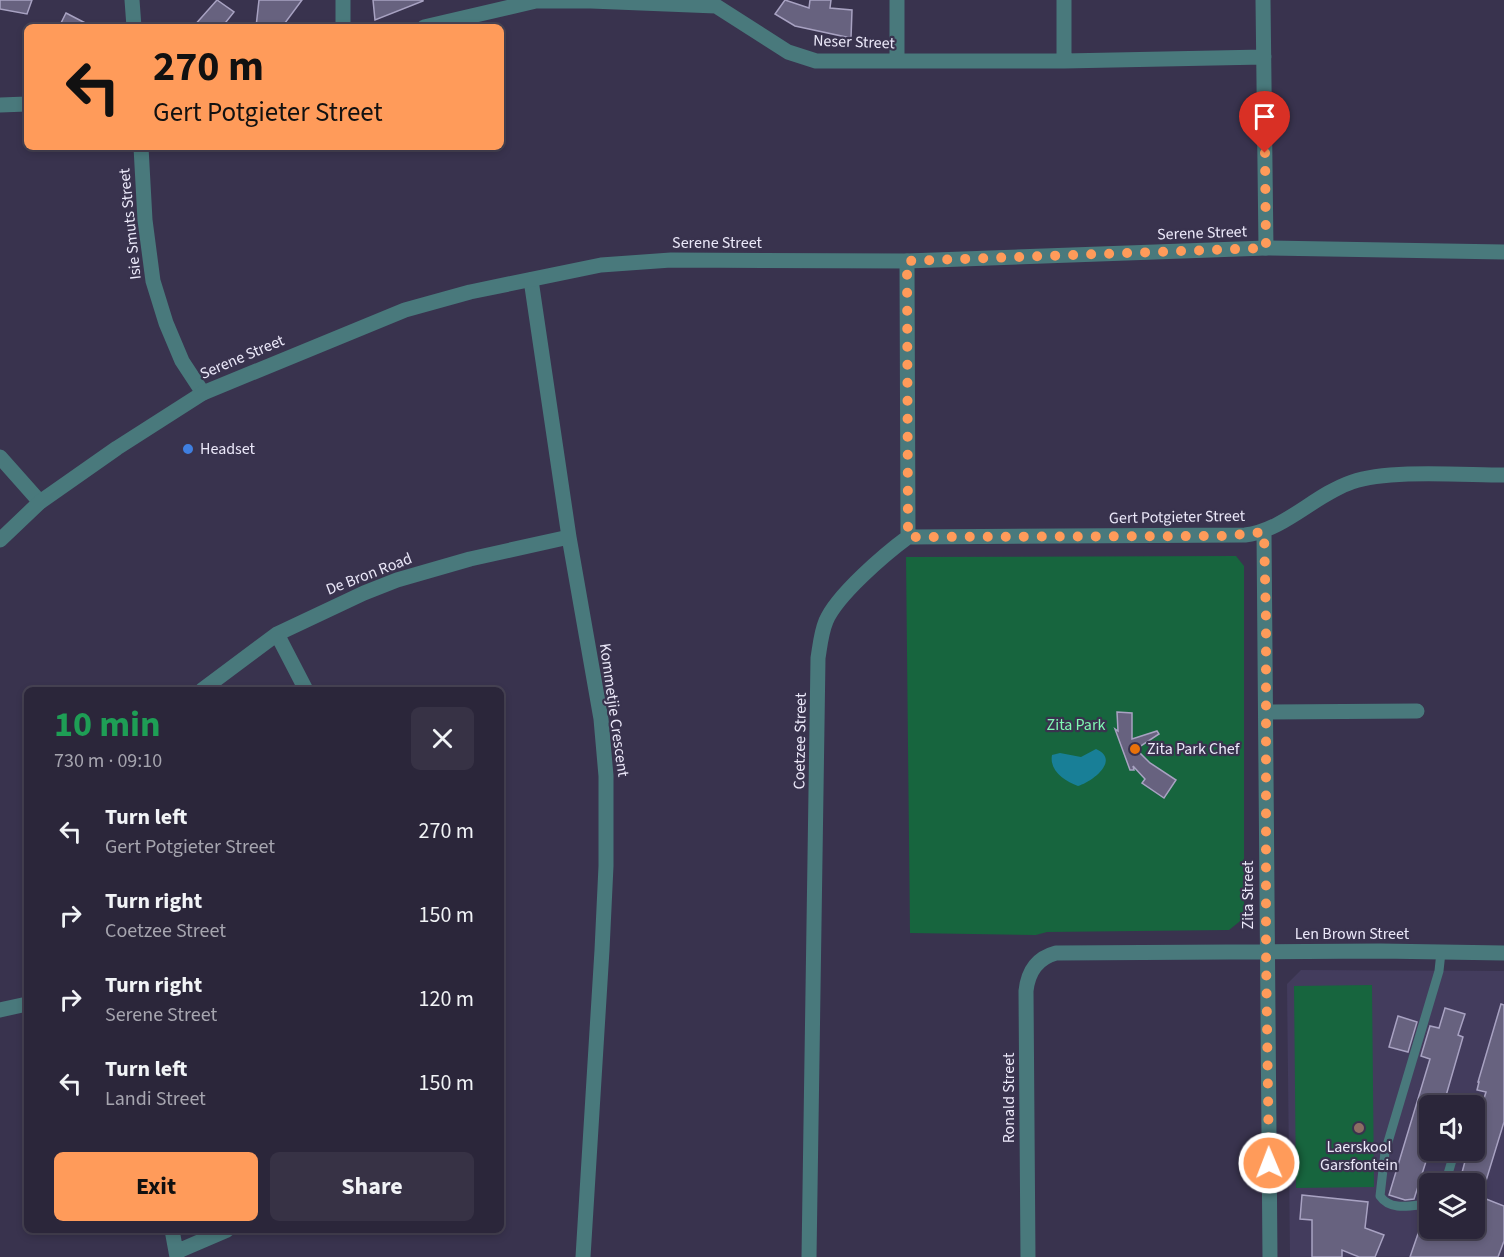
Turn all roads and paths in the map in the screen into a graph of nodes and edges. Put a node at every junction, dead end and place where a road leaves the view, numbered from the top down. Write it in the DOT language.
graph roads {
  1 [pos="132,0"];
  2 [pos="343,0"];
  3 [pos="897,0"];
  4 [pos="1064,0"];
  5 [pos="1263,0"];
  6 [pos="536,1"];
  7 [pos="716,3"];
  8 [pos="134,24"];
  9 [pos="343,24"];
  10 [pos="437,24"];
  11 [pos="1263,57"];
  12 [pos="897,61"];
  13 [pos="1064,61"];
  14 [pos="24,104"];
  15 [pos="0,105"];
  16 [pos="141,150"];
  17 [pos="1266,248"];
  18 [pos="1504,252"];
  19 [pos="907,261"];
  20 [pos="531,280"];
  21 [pos="203,393"];
  22 [pos="0,457"];
  23 [pos="1504,475"];
  24 [pos="40,502"];
  25 [pos="1264,532"];
  26 [pos="569,537"];
  27 [pos="908,537"];
  28 [pos="0,540"];
  29 [pos="277,633"];
  30 [pos="206,687"];
  31 [pos="304,687"];
  32 [pos="1266,711"];
  33 [pos="1417,711"];
  34 [pos="1442,952"];
  35 [pos="1056,953"];
  36 [pos="1266,953"];
  37 [pos="1504,953"];
  38 [pos="24,1005"];
  39 [pos="0,1010"];
  40 [pos="1419,1205"];
  41 [pos="173,1233"];
  42 [pos="221,1233"];
  43 [pos="177,1254"];
  44 [pos="583,1257"];
  45 [pos="809,1257"];
  46 [pos="1028,1257"];
  47 [pos="1270,1257"];
  1 -- 8 [label="street"];
  2 -- 9 [label="street"];
  3 -- 12 [label="street"];
  4 -- 13 [label="street"];
  5 -- 11 [label="street"];
  6 -- 7 [label="street, Neser Street"];
  6 -- 10 [label="street, Neser Street"];
  7 -- 12 [label="street, Neser Street"];
  11 -- 13 [label="street, Neser Street"];
  11 -- 17 [label="street"];
  12 -- 13 [label="street, Neser Street"];
  14 -- 15 [label="street"];
  16 -- 21 [label="street, Isie Smuts Street"];
  17 -- 18 [label="street, Serene Street"];
  17 -- 19 [label="street, Serene Street"];
  19 -- 20 [label="street, Serene Street"];
  19 -- 27 [label="street"];
  20 -- 21 [label="street, Serene Street"];
  20 -- 26 [label="street, Kommetjie Crescent"];
  21 -- 24 [label="street, Serene Street"];
  22 -- 24 [label="street"];
  23 -- 25 [label="street, Gert Potgieter Street"];
  24 -- 28 [label="street, Serene Street"];
  25 -- 27 [label="street, Gert Potgieter Street"];
  25 -- 32 [label="street, Zita Street"];
  26 -- 29 [label="street, De Bron Road"];
  26 -- 44 [label="street, Kommetjie Crescent"];
  27 -- 45 [label="street, Coetzee Street"];
  29 -- 30 [label="street, De Bron Road"];
  29 -- 31 [label="street"];
  32 -- 33 [label="street"];
  32 -- 36 [label="street, Zita Street"];
  34 -- 36 [label="street, Len Brown Street"];
  34 -- 37 [label="street, Len Brown Street"];
  34 -- 40 [label="lane"];
  35 -- 36 [label="street, Len Brown Street"];
  35 -- 46 [label="street, Ronald Street"];
  36 -- 47 [label="street, Zita Street"];
  38 -- 39 [label="street"];
  41 -- 43 [label="street"];
  42 -- 43 [label="street"];
}
